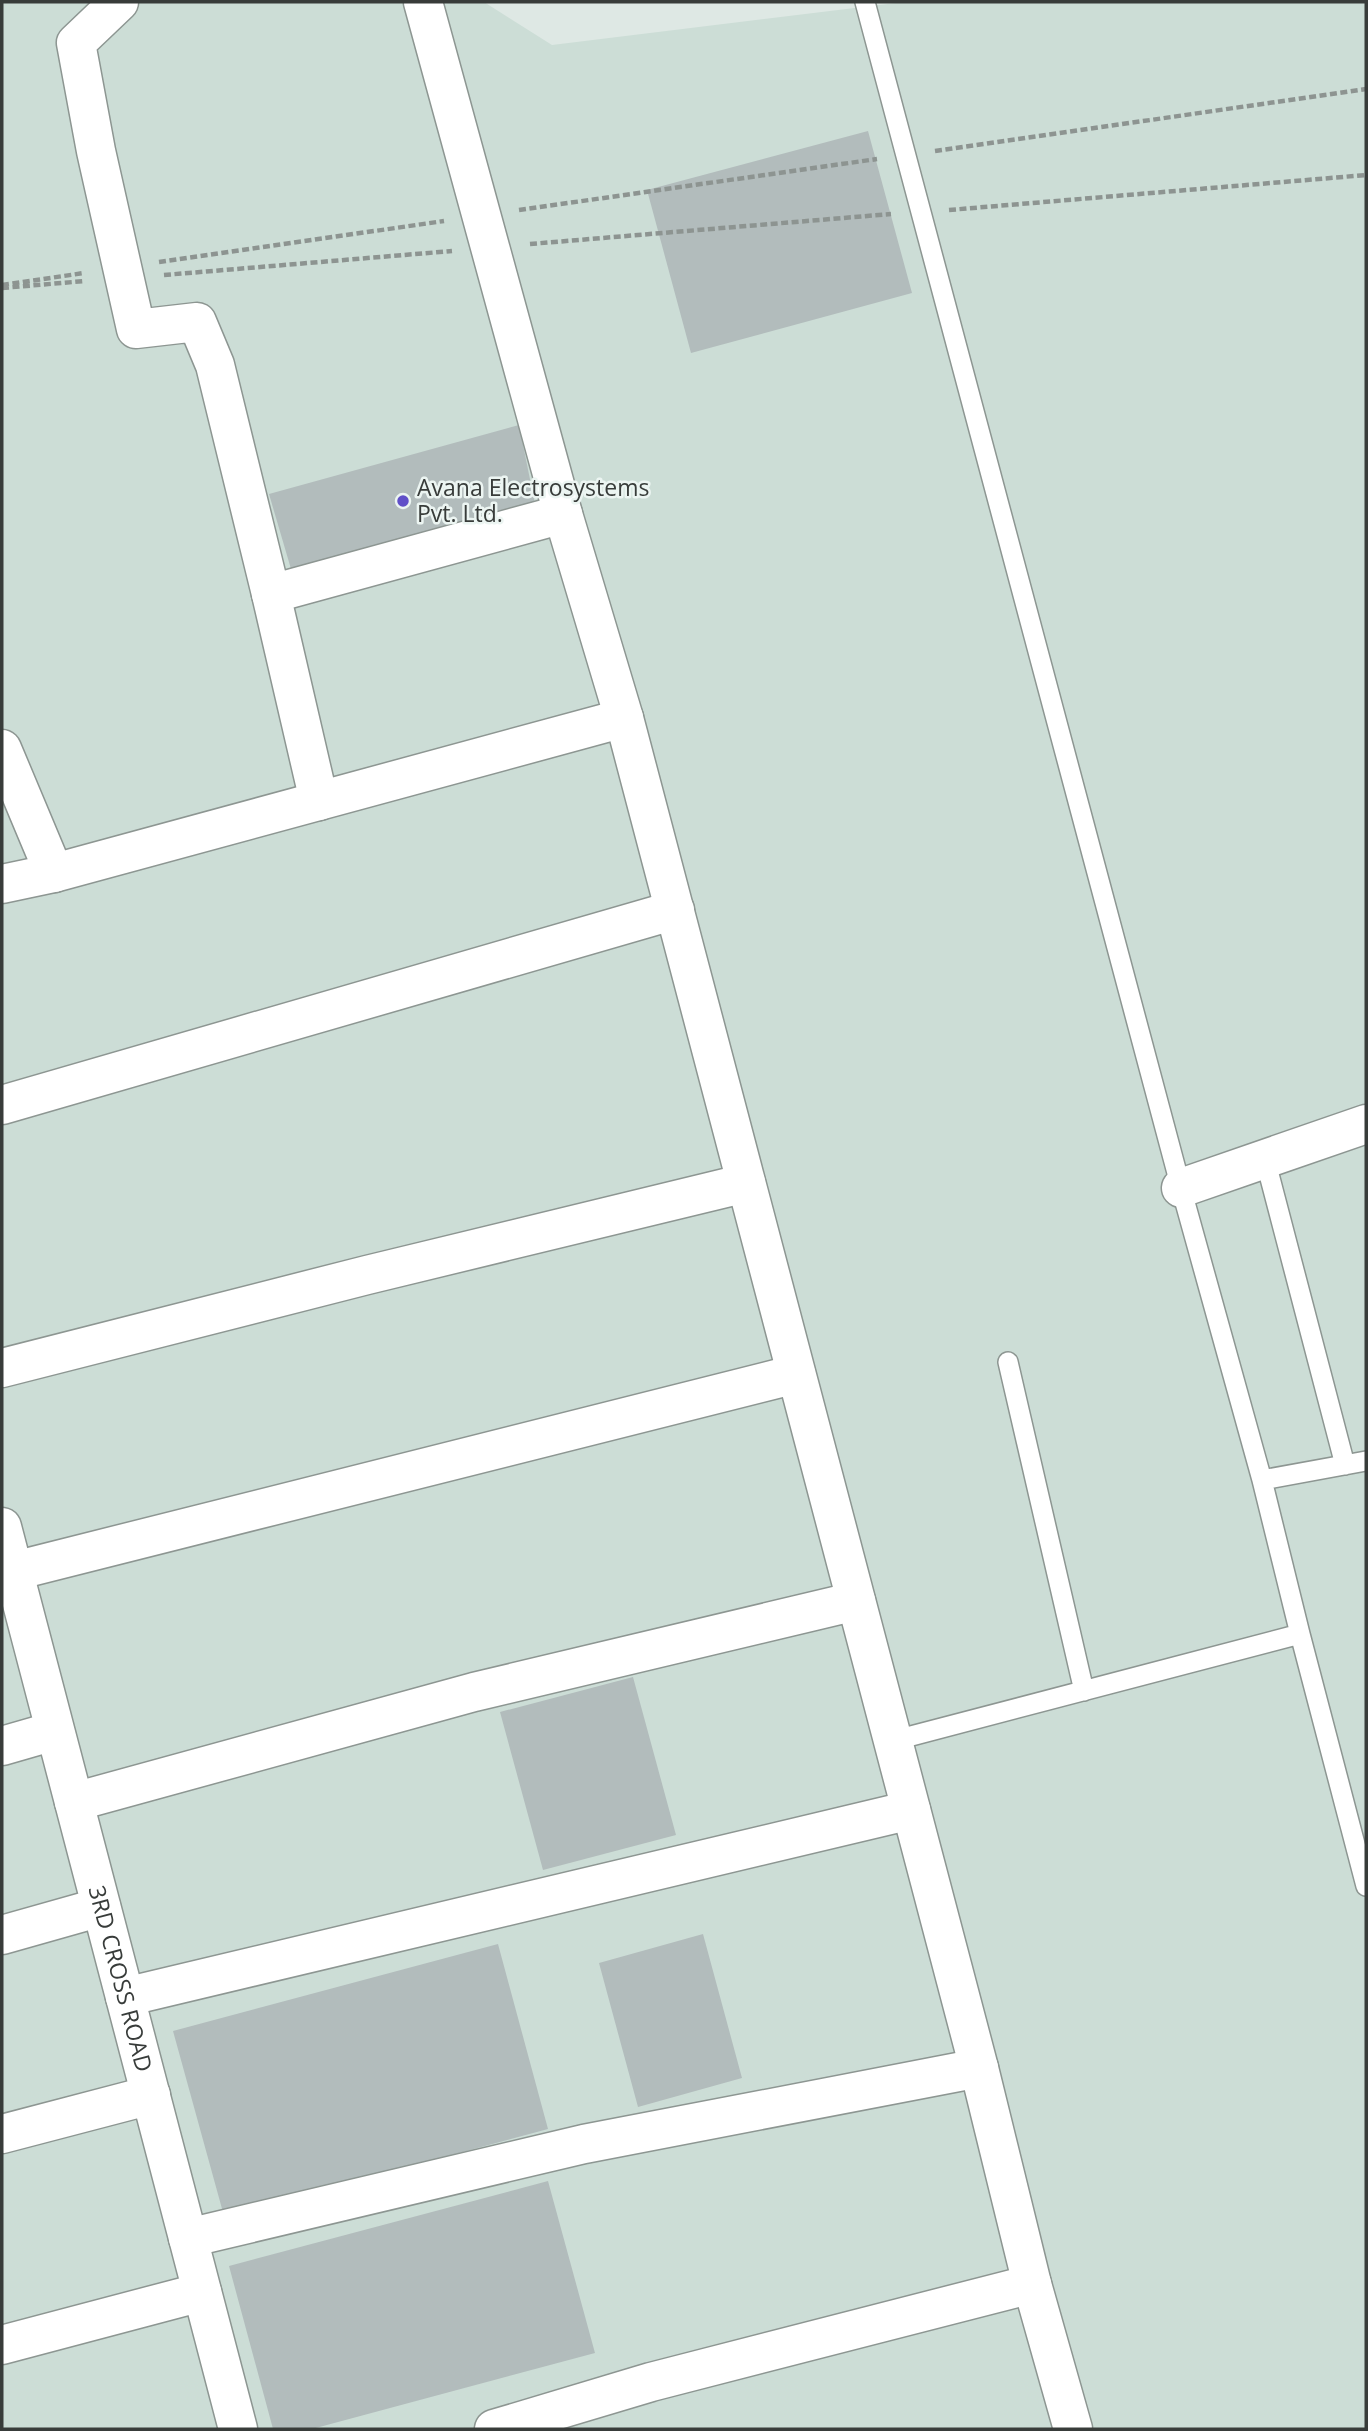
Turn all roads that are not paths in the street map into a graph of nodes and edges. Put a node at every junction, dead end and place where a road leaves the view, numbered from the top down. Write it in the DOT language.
graph roads {
  1 [pos="119,2"];
  2 [pos="423,2"];
  3 [pos="865,2"];
  4 [pos="563,514"];
  5 [pos="271,594"];
  6 [pos="624,718"];
  7 [pos="2,750"];
  8 [pos="319,802"];
  9 [pos="54,873"];
  10 [pos="2,884"];
  11 [pos="675,910"];
  12 [pos="2,1105"];
  13 [pos="1366,1125"];
  14 [pos="1265,1159"];
  15 [pos="746,1183"];
  16 [pos="1181,1188"];
  17 [pos="1008,1362"];
  18 [pos="2,1368"];
  19 [pos="796,1374"];
  20 [pos="1366,1461"];
  21 [pos="1345,1465"];
  22 [pos="1262,1480"];
  23 [pos="2,1527"];
  24 [pos="8,1573"];
  25 [pos="856,1601"];
  26 [pos="1300,1634"];
  27 [pos="1084,1690"];
  28 [pos="54,1731"];
  29 [pos="892,1741"];
  30 [pos="2,1746"];
  31 [pos="74,1802"];
  32 [pos="911,1810"];
  33 [pos="1366,1885"];
  34 [pos="101,1907"];
  35 [pos="2,1935"];
  36 [pos="125,1997"];
  37 [pos="979,2068"];
  38 [pos="150,2095"];
  39 [pos="2,2134"];
  40 [pos="188,2238"];
  41 [pos="1032,2284"];
  42 [pos="202,2292"];
  43 [pos="2,2345"];
  44 [pos="238,2429"];
  45 [pos="494,2429"];
  46 [pos="1073,2429"];
  1 -- 5 [label="street"];
  2 -- 4 [label="street"];
  3 -- 16 [label="lane"];
  4 -- 5 [label="street"];
  4 -- 6 [label="street"];
  5 -- 8 [label="street"];
  6 -- 8 [label="street"];
  6 -- 11 [label="street"];
  7 -- 9 [label="street"];
  8 -- 9 [label="street"];
  9 -- 10 [label="street"];
  11 -- 12 [label="street"];
  11 -- 15 [label="street"];
  13 -- 14 [label="street"];
  14 -- 16 [label="street"];
  14 -- 21 [label="lane"];
  15 -- 18 [label="street"];
  15 -- 19 [label="street"];
  16 -- 22 [label="lane"];
  17 -- 27 [label="lane"];
  19 -- 24 [label="street"];
  19 -- 25 [label="street"];
  20 -- 21 [label="lane"];
  21 -- 22 [label="lane"];
  22 -- 26 [label="lane"];
  23 -- 24 [label="street, 3RD CROSS ROAD"];
  24 -- 28 [label="street, 3RD CROSS ROAD"];
  25 -- 29 [label="street"];
  25 -- 31 [label="street"];
  26 -- 27 [label="lane"];
  26 -- 33 [label="lane"];
  27 -- 29 [label="lane"];
  28 -- 30 [label="street"];
  28 -- 31 [label="street, 3RD CROSS ROAD"];
  29 -- 32 [label="street"];
  31 -- 34 [label="street, 3RD CROSS ROAD"];
  32 -- 36 [label="street"];
  32 -- 37 [label="street"];
  34 -- 35 [label="street"];
  34 -- 36 [label="street, 3RD CROSS ROAD"];
  36 -- 38 [label="street, 3RD CROSS ROAD"];
  37 -- 40 [label="street"];
  37 -- 41 [label="street"];
  38 -- 39 [label="street"];
  38 -- 40 [label="street, 3RD CROSS ROAD"];
  40 -- 42 [label="street, 3RD CROSS ROAD"];
  41 -- 45 [label="street"];
  41 -- 46 [label="street"];
  42 -- 43 [label="street"];
  42 -- 44 [label="street, 3RD CROSS ROAD"];
}
